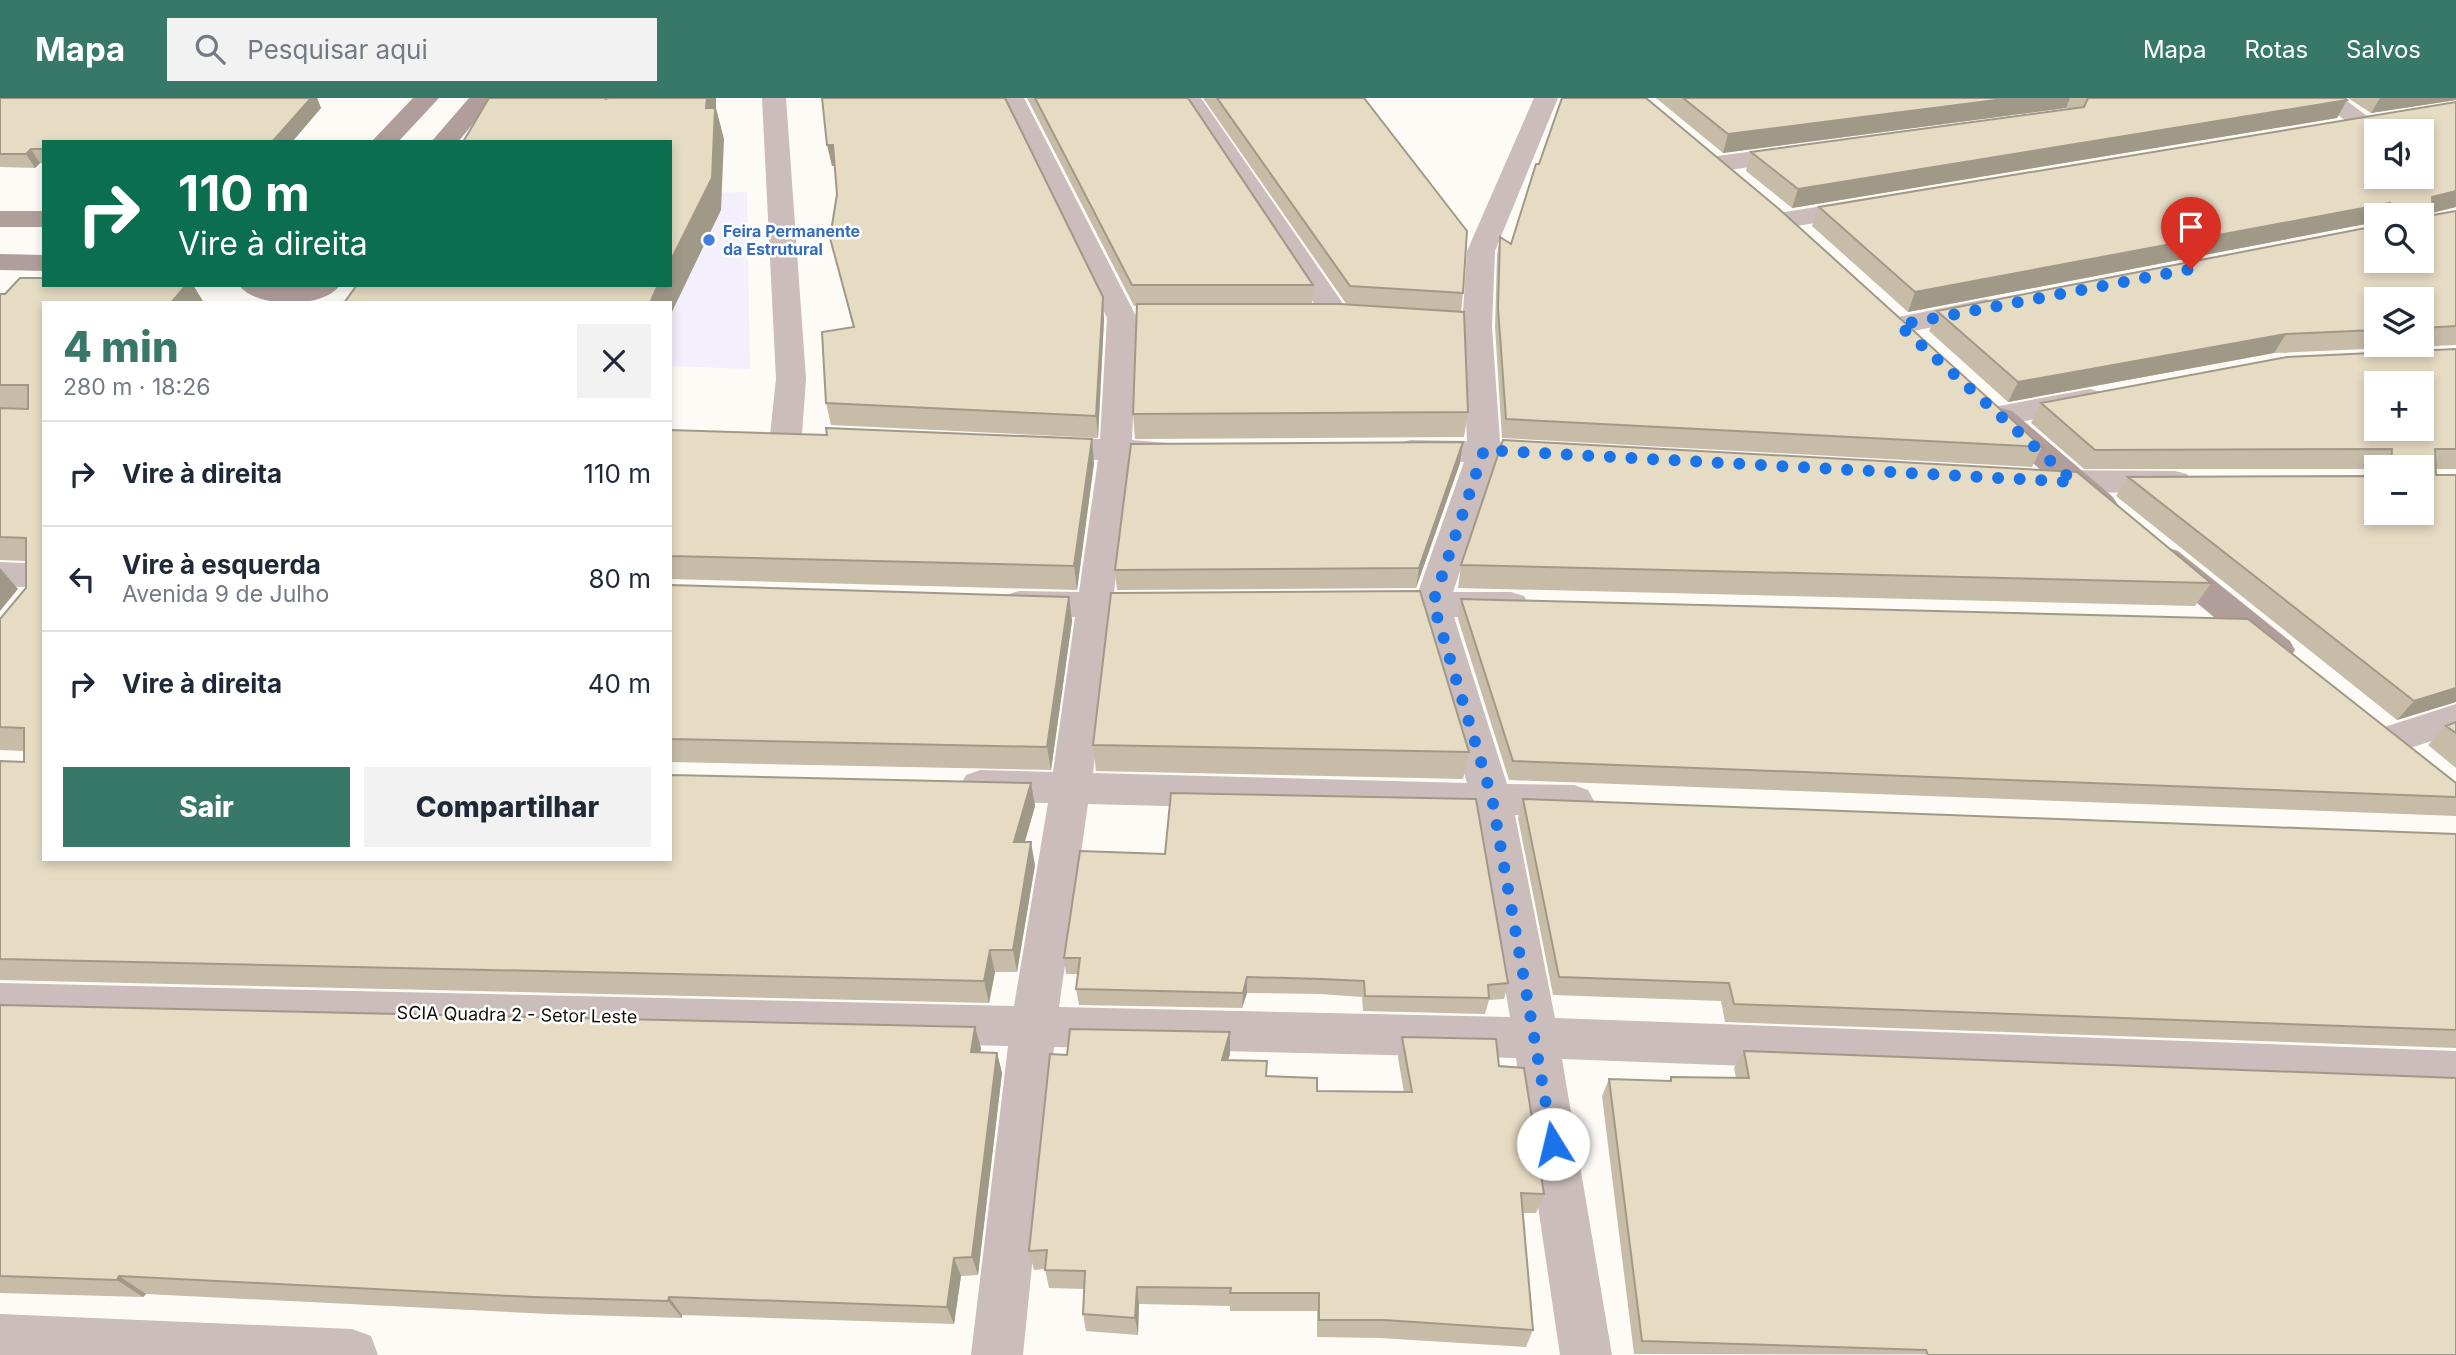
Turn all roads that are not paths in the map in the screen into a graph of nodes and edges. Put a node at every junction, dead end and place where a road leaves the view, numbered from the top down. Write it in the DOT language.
graph roads {
  1 [pos="427,98"];
  2 [pos="482,98"];
  3 [pos="774,98"];
  4 [pos="1012,98"];
  5 [pos="1189,98"];
  6 [pos="1546,98"];
  7 [pos="2327,98"];
  8 [pos="2326,131"];
  9 [pos="386,140"];
  10 [pos="446,140"];
  11 [pos="1825,150"];
  12 [pos="1894,202"];
  13 [pos="1766,204"];
  14 [pos="0,219"];
  15 [pos="42,219"];
  16 [pos="1814,247"];
  17 [pos="0,262"];
  18 [pos="42,263"];
  19 [pos="321,287"];
  20 [pos="265,295"];
  21 [pos="2008,304"];
  22 [pos="1338,319"];
  23 [pos="1929,353"];
  24 [pos="2123,393"];
  25 [pos="787,435"];
  26 [pos="1006,447"];
  27 [pos="1484,450"];
  28 [pos="1375,451"];
  29 [pos="1115,452"];
  30 [pos="1211,452"];
  31 [pos="1580,455"];
  32 [pos="2019,480"];
  33 [pos="2074,482"];
  34 [pos="2211,482"];
  35 [pos="0,575"];
  36 [pos="42,576"];
  37 [pos="42,587"];
  38 [pos="985,603"];
  39 [pos="1433,603"];
  40 [pos="1338,604"];
  41 [pos="1189,605"];
  42 [pos="1095,606"];
  43 [pos="1544,606"];
  44 [pos="22,612"];
  45 [pos="2190,621"];
  46 [pos="2243,623"];
  47 [pos="2305,673"];
  48 [pos="2456,718"];
  49 [pos="2391,742"];
  50 [pos="947,785"];
  51 [pos="1071,787"];
  52 [pos="1492,798"];
  53 [pos="1617,803"];
  54 [pos="0,1003"];
  55 [pos="1033,1027"];
  56 [pos="1536,1038"];
  57 [pos="2456,1072"];
  58 [pos="0,1340"];
  59 [pos="352,1355"];
  60 [pos="997,1355"];
  61 [pos="1586,1355"];
  1 -- 9 [label="street"];
  2 -- 10 [label="street"];
  3 -- 25 [label="street"];
  4 -- 29 [label="street"];
  5 -- 22 [label="street"];
  6 -- 27 [label="street"];
  7 -- 8 [label="street"];
  11 -- 13 [label="street"];
  12 -- 13 [label="street"];
  13 -- 16 [label="street"];
  14 -- 15 [label="street"];
  17 -- 18 [label="street"];
  19 -- 20 [label="street"];
  21 -- 23 [label="street"];
  24 -- 33 [label="street"];
  26 -- 29 [label="street"];
  27 -- 28 [label="street"];
  27 -- 31 [label="street"];
  27 -- 39 [label="street"];
  29 -- 30 [label="street"];
  29 -- 42 [label="street"];
  32 -- 33 [label="street"];
  33 -- 34 [label="street"];
  33 -- 46 [label="street"];
  35 -- 36 [label="street"];
  37 -- 44 [label="street"];
  38 -- 42 [label="street"];
  39 -- 40 [label="street"];
  39 -- 43 [label="street"];
  39 -- 52 [label="street"];
  41 -- 42 [label="street"];
  42 -- 51 [label="street"];
  45 -- 46 [label="street"];
  46 -- 47 [label="street"];
  48 -- 49 [label="street"];
  50 -- 51 [label="street"];
  51 -- 52 [label="street"];
  51 -- 55 [label="street"];
  52 -- 53 [label="street"];
  52 -- 56 [label="street"];
  54 -- 55 [label="street, SCIA Quadra 2 - Setor Leste"];
  55 -- 56 [label="street, SCIA Quadra 2 - Setor Leste"];
  55 -- 60 [label="street"];
  56 -- 57 [label="street, SCIA Quadra 2 - Setor Leste"];
  56 -- 61 [label="street"];
  58 -- 59 [label="street"];
}
